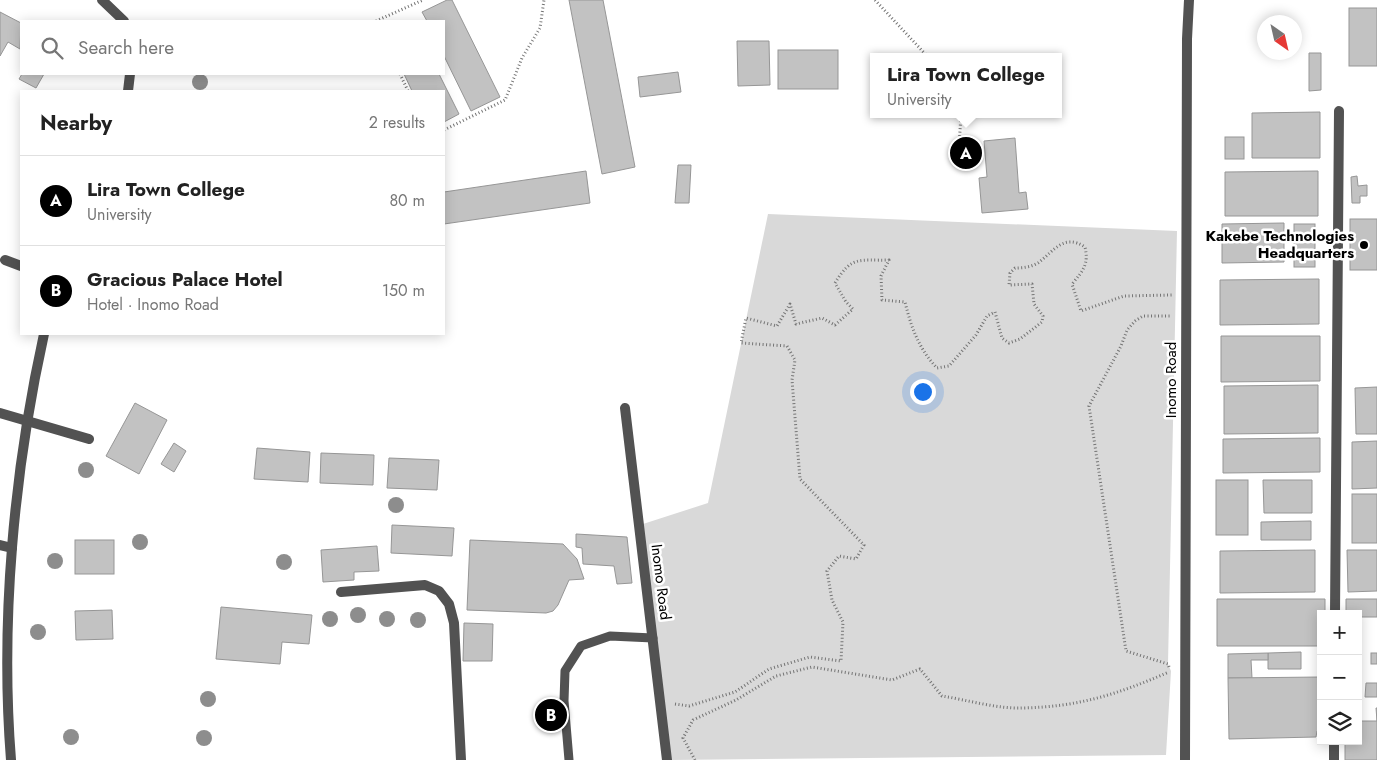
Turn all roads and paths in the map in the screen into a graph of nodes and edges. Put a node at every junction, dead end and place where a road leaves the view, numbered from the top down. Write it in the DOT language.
graph roads {
  1 [pos="102,0"];
  2 [pos="423,0"];
  3 [pos="544,0"];
  4 [pos="875,0"];
  5 [pos="1189,0"];
  6 [pos="123,20"];
  7 [pos="378,20"];
  8 [pos="924,53"];
  9 [pos="130,75"];
  10 [pos="400,75"];
  11 [pos="128,90"];
  12 [pos="408,90"];
  13 [pos="1338,111"];
  14 [pos="961,118"];
  15 [pos="445,130"];
  16 [pos="958,164"];
  17 [pos="5,260"];
  18 [pos="20,266"];
  19 [pos="1176,302"];
  20 [pos="1176,316"];
  21 [pos="44,335"];
  22 [pos="625,408"];
  23 [pos="0,413"];
  24 [pos="28,420"];
  25 [pos="89,439"];
  26 [pos="0,545"];
  27 [pos="12,548"];
  28 [pos="341,592"];
  29 [pos="1335,610"];
  30 [pos="653,638"];
  31 [pos="672,703"];
  32 [pos="1334,745"];
  33 [pos="11,760"];
  34 [pos="461,760"];
  35 [pos="569,760"];
  36 [pos="667,760"];
  37 [pos="695,760"];
  38 [pos="1185,760"];
  39 [pos="1334,760"];
  1 -- 6 [label="street"];
  2 -- 7 [label="path"];
  3 -- 15 [label="path"];
  4 -- 8 [label="path"];
  5 -- 38 [label="street, Inomo Road"];
  9 -- 11 [label="street"];
  10 -- 12 [label="path"];
  13 -- 29 [label="street"];
  14 -- 16 [label="path"];
  17 -- 18 [label="street"];
  19 -- 31 [label="path"];
  20 -- 37 [label="path"];
  21 -- 24 [label="street"];
  22 -- 30 [label="street, Inomo Road"];
  23 -- 24 [label="street"];
  24 -- 25 [label="street"];
  24 -- 27 [label="street"];
  26 -- 27 [label="street"];
  27 -- 33 [label="street"];
  28 -- 34 [label="street"];
  30 -- 35 [label="lane"];
  30 -- 36 [label="street, Inomo Road"];
  32 -- 39 [label="street"];
}
